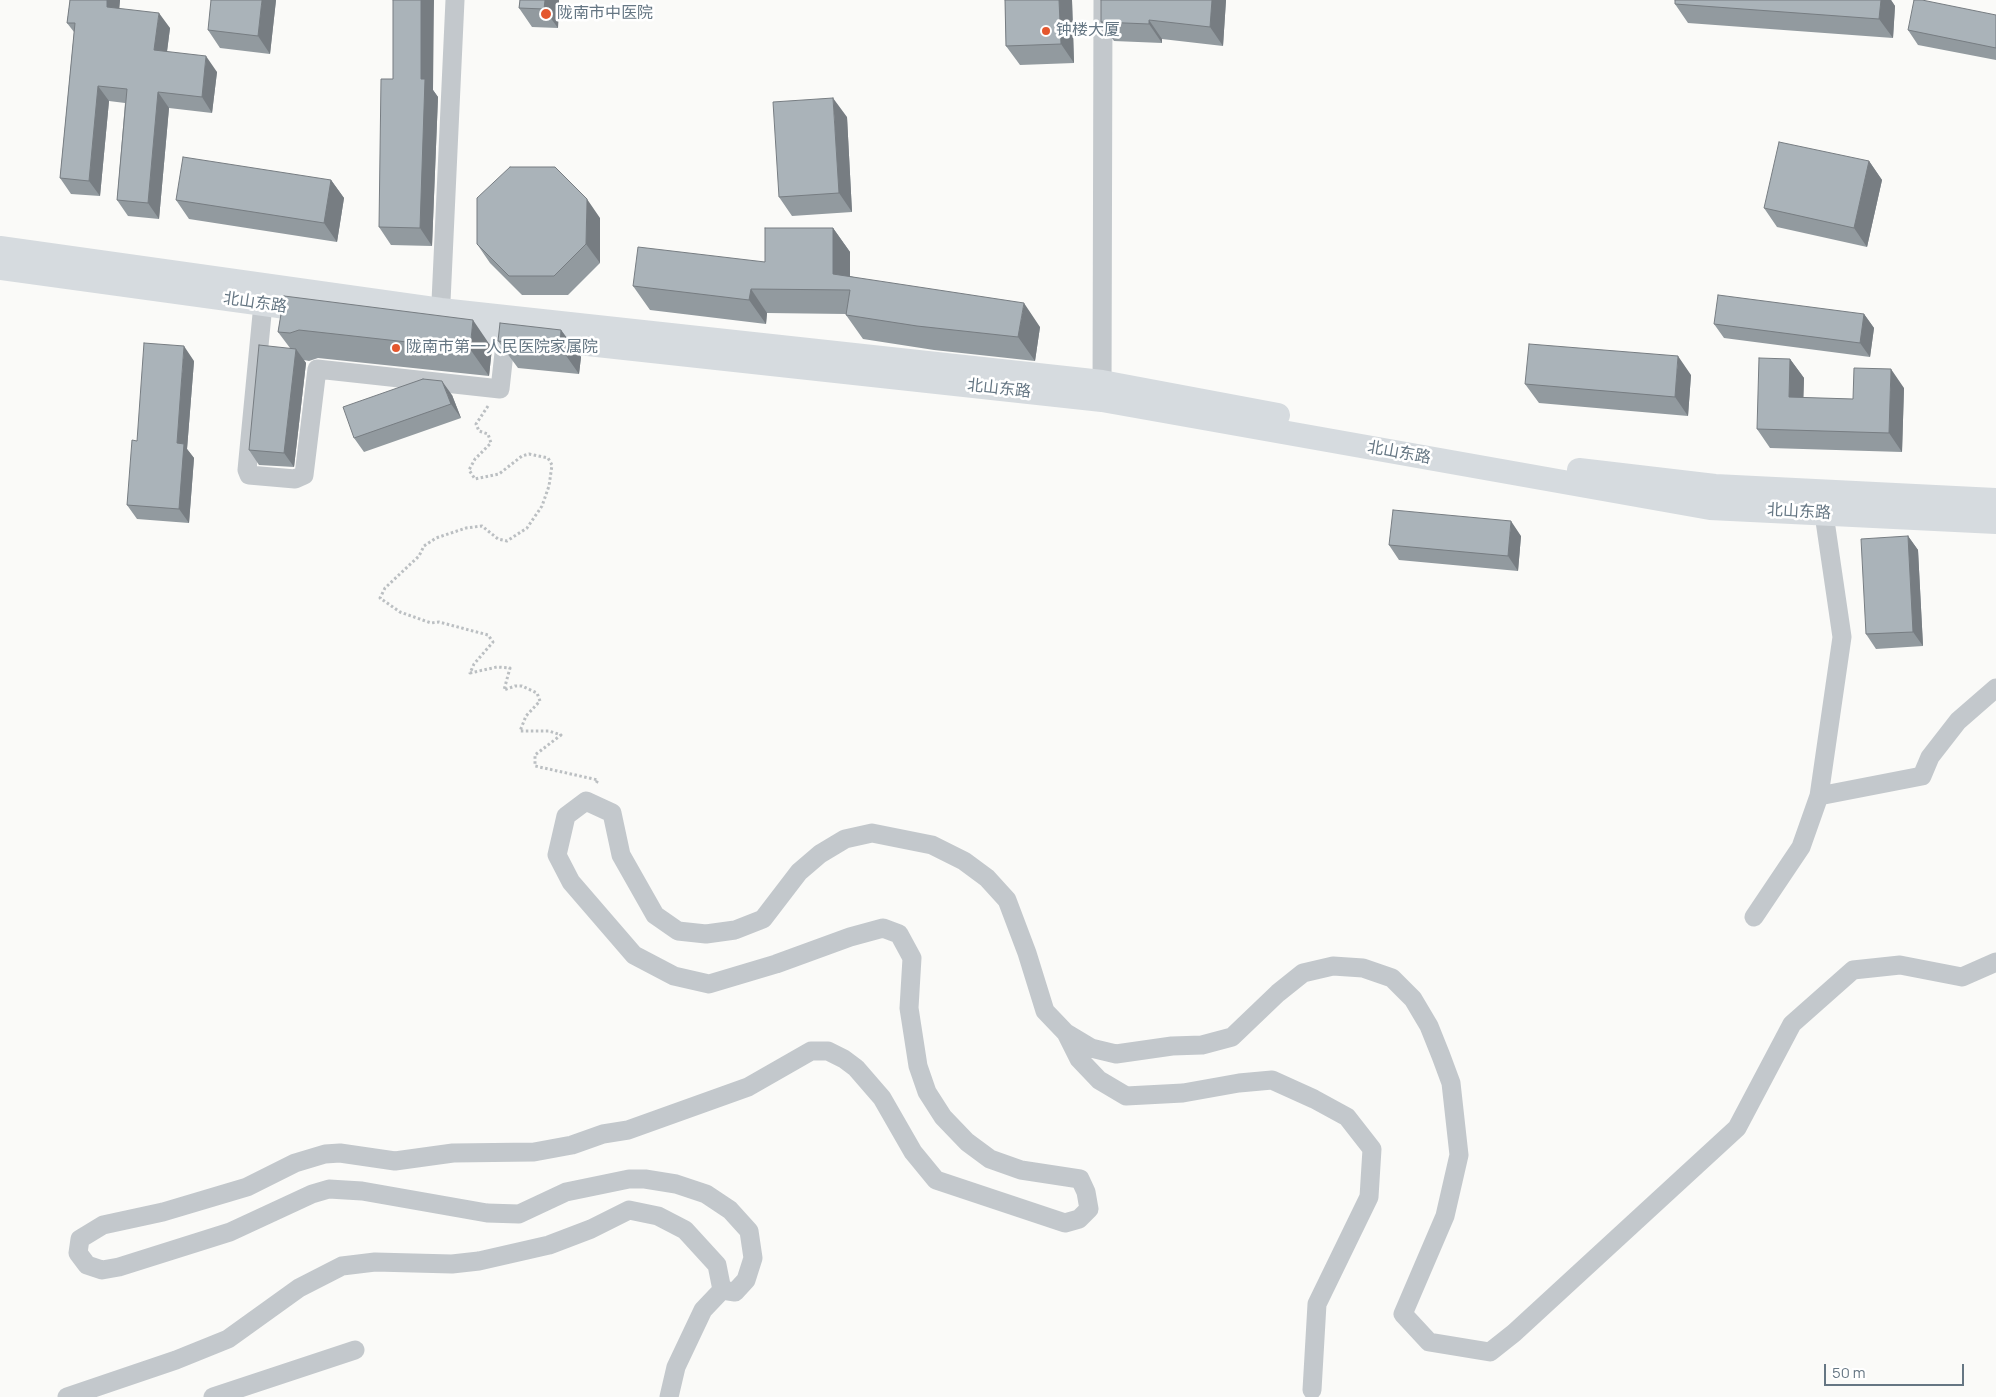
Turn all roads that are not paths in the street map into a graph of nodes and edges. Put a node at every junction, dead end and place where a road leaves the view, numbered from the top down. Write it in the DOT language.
graph roads {
  1 [pos="455,0"];
  2 [pos="1103,0"];
  3 [pos="0,248"];
  4 [pos="0,268"];
  5 [pos="262,304"];
  6 [pos="440,319"];
  7 [pos="506,335"];
  8 [pos="1102,391"];
  9 [pos="1996,500"];
  10 [pos="1824,514"];
  11 [pos="1996,522"];
  12 [pos="1996,688"];
  13 [pos="1819,796"];
  14 [pos="1754,917"];
  15 [pos="1996,962"];
  16 [pos="1066,1033"];
  17 [pos="722,1290"];
  18 [pos="355,1350"];
  19 [pos="1312,1390"];
  20 [pos="67,1397"];
  21 [pos="213,1397"];
  22 [pos="669,1397"];
  1 -- 6 [label="street"];
  2 -- 8 [label="street"];
  3 -- 6 [label="main road, 北山东路"];
  4 -- 5 [label="main road, 北山东路"];
  5 -- 6 [label="main road, 北山东路"];
  5 -- 7 [label="street"];
  6 -- 7 [label="main road, 北山东路"];
  6 -- 8 [label="main road, 北山东路"];
  7 -- 8 [label="main road, 北山东路"];
  8 -- 9 [label="main road, 北山东路"];
  8 -- 10 [label="main road, 北山东路"];
  10 -- 11 [label="main road, 北山东路"];
  10 -- 13 [label="street"];
  12 -- 13 [label="street"];
  13 -- 14 [label="street"];
  15 -- 16 [label="street"];
  16 -- 17 [label="street"];
  16 -- 19 [label="street"];
  17 -- 20 [label="street"];
  17 -- 22 [label="street"];
  18 -- 21 [label="street"];
}
